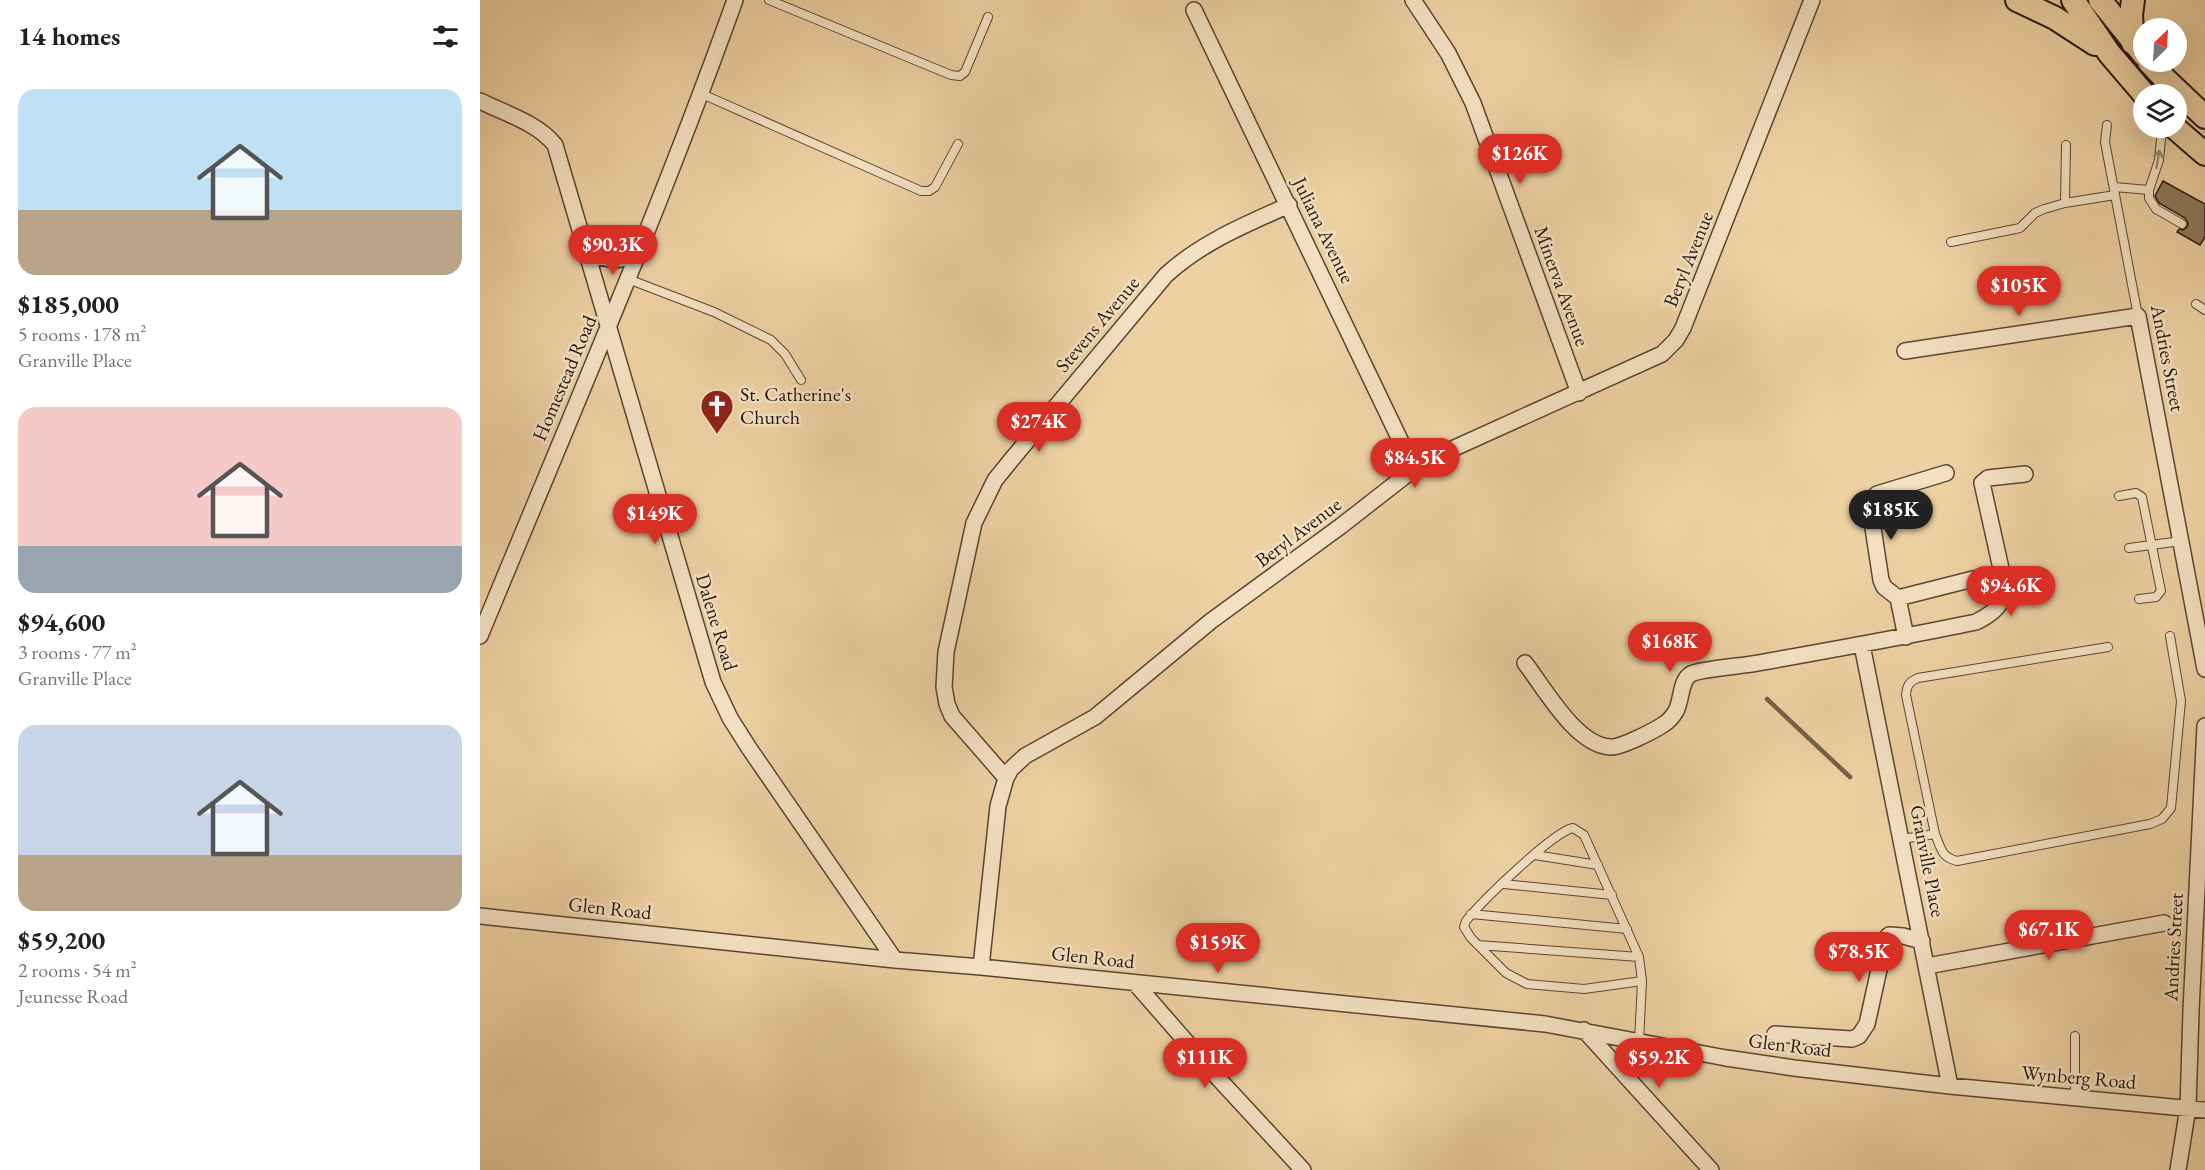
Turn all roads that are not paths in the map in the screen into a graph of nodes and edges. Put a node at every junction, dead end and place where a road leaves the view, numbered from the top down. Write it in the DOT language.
graph roads {
  1 [pos="735,0"];
  2 [pos="769,0"];
  3 [pos="1413,0"];
  4 [pos="1812,0"];
  5 [pos="2017,0"];
  6 [pos="2073,0"];
  7 [pos="2100,0"];
  8 [pos="2133,0"];
  9 [pos="1194,10"];
  10 [pos="988,17"];
  11 [pos="2133,30"];
  12 [pos="2133,43"];
  13 [pos="2109,53"];
  14 [pos="2158,72"];
  15 [pos="2135,84"];
  16 [pos="702,94"];
  17 [pos="480,101"];
  18 [pos="2205,117"];
  19 [pos="2107,125"];
  20 [pos="2161,138"];
  21 [pos="2187,138"];
  22 [pos="958,144"];
  23 [pos="2066,145"];
  24 [pos="2205,154"];
  25 [pos="2149,190"];
  26 [pos="2115,191"];
  27 [pos="2065,202"];
  28 [pos="1289,205"];
  29 [pos="2181,224"];
  30 [pos="1951,242"];
  31 [pos="587,254"];
  32 [pos="638,256"];
  33 [pos="628,279"];
  34 [pos="2196,304"];
  35 [pos="2205,310"];
  36 [pos="2138,316"];
  37 [pos="608,326"];
  38 [pos="1905,351"];
  39 [pos="801,380"];
  40 [pos="1579,393"];
  41 [pos="1414,469"];
  42 [pos="1946,473"];
  43 [pos="2025,474"];
  44 [pos="2119,496"];
  45 [pos="2181,541"];
  46 [pos="2152,545"];
  47 [pos="2129,548"];
  48 [pos="1973,579"];
  49 [pos="1898,598"];
  50 [pos="2139,599"];
  51 [pos="480,636"];
  52 [pos="2170,636"];
  53 [pos="1906,637"];
  54 [pos="1862,645"];
  55 [pos="2108,647"];
  56 [pos="1525,663"];
  57 [pos="2205,669"];
  58 [pos="2205,726"];
  59 [pos="1006,778"];
  60 [pos="1935,834"];
  61 [pos="1902,839"];
  62 [pos="1536,855"];
  63 [pos="1598,865"];
  64 [pos="1504,884"];
  65 [pos="1612,895"];
  66 [pos="1471,914"];
  67 [pos="480,916"];
  68 [pos="2164,922"];
  69 [pos="1627,929"];
  70 [pos="1922,941"];
  71 [pos="1478,945"];
  72 [pos="1639,957"];
  73 [pos="895,960"];
  74 [pos="981,966"];
  75 [pos="1927,966"];
  76 [pos="1642,981"];
  77 [pos="1135,983"];
  78 [pos="1584,1030"];
  79 [pos="1775,1034"];
  80 [pos="2075,1036"];
  81 [pos="1639,1042"];
  82 [pos="1950,1086"];
  83 [pos="2075,1097"];
  84 [pos="2188,1108"];
  85 [pos="2205,1110"];
  86 [pos="1303,1170"];
  87 [pos="1711,1170"];
  88 [pos="2178,1170"];
  1 -- 16 [label="street, Homestead Road"];
  2 -- 10 [label="lane"];
  3 -- 40 [label="street, Minerva Avenue"];
  4 -- 40 [label="street, Beryl Avenue"];
  5 -- 13 [label="main road"];
  6 -- 13 [label="main road"];
  7 -- 12 [label="main road"];
  8 -- 11 [label="main road"];
  9 -- 28 [label="street, Juliana Avenue"];
  13 -- 15 [label="main road"];
  14 -- 18 [label="main road"];
  16 -- 22 [label="lane"];
  16 -- 32 [label="street, Homestead Road"];
  17 -- 31 [label="street, Dalene Road"];
  19 -- 26 [label="lane, Andries Street"];
  25 -- 20 [label="lane, one-way"];
  21 -- 24 [label="main road"];
  23 -- 27 [label="lane"];
  25 -- 26 [label="lane"];
  25 -- 29 [label="lane"];
  26 -- 27 [label="lane"];
  26 -- 36 [label="lane, Andries Street"];
  27 -- 30 [label="lane"];
  28 -- 41 [label="street, Juliana Avenue"];
  28 -- 59 [label="street, Stevens Avenue"];
  31 -- 32 [label="street"];
  31 -- 37 [label="street, Dalene Road"];
  32 -- 33 [label="street, Homestead Road"];
  33 -- 37 [label="street, Homestead Road"];
  33 -- 39 [label="lane"];
  34 -- 35 [label="lane"];
  36 -- 38 [label="street"];
  36 -- 45 [label="street, Andries Street"];
  37 -- 51 [label="street, Homestead Road"];
  37 -- 73 [label="street, Dalene Road"];
  40 -- 41 [label="street, Beryl Avenue"];
  41 -- 59 [label="street, Beryl Avenue"];
  42 -- 49 [label="street"];
  43 -- 53 [label="street"];
  44 -- 46 [label="lane"];
  45 -- 46 [label="lane"];
  45 -- 57 [label="street, Andries Street"];
  46 -- 47 [label="lane"];
  46 -- 50 [label="lane"];
  48 -- 49 [label="street"];
  49 -- 53 [label="street"];
  52 -- 60 [label="lane"];
  53 -- 54 [label="street"];
  54 -- 56 [label="street"];
  54 -- 61 [label="street, Granville Place"];
  55 -- 60 [label="lane"];
  58 -- 84 [label="street, Andries Street"];
  59 -- 74 [label="street, Beryl Avenue"];
  60 -- 61 [label="lane"];
  61 -- 70 [label="street, Granville Place"];
  62 -- 63 [label="lane"];
  62 -- 63 [label="lane"];
  62 -- 64 [label="lane"];
  63 -- 65 [label="lane"];
  64 -- 65 [label="lane"];
  64 -- 66 [label="lane"];
  65 -- 69 [label="lane"];
  66 -- 69 [label="lane"];
  66 -- 71 [label="lane"];
  67 -- 73 [label="street, Glen Road"];
  68 -- 75 [label="street"];
  69 -- 72 [label="lane"];
  70 -- 75 [label="street, Granville Place"];
  70 -- 79 [label="street"];
  71 -- 72 [label="lane"];
  71 -- 76 [label="lane"];
  72 -- 76 [label="lane"];
  73 -- 74 [label="street, Glen Road"];
  74 -- 77 [label="street, Glen Road"];
  75 -- 82 [label="street, Granville Place"];
  76 -- 81 [label="lane"];
  77 -- 78 [label="street, Glen Road"];
  77 -- 86 [label="street"];
  78 -- 81 [label="street, Glen Road"];
  78 -- 87 [label="street"];
  80 -- 83 [label="lane"];
  81 -- 82 [label="street, Glen Road"];
  82 -- 83 [label="street, Wynberg Road"];
  83 -- 84 [label="street, Wynberg Road"];
  84 -- 85 [label="street, Wynberg Road"];
  84 -- 88 [label="street, Andries Street"];
}
